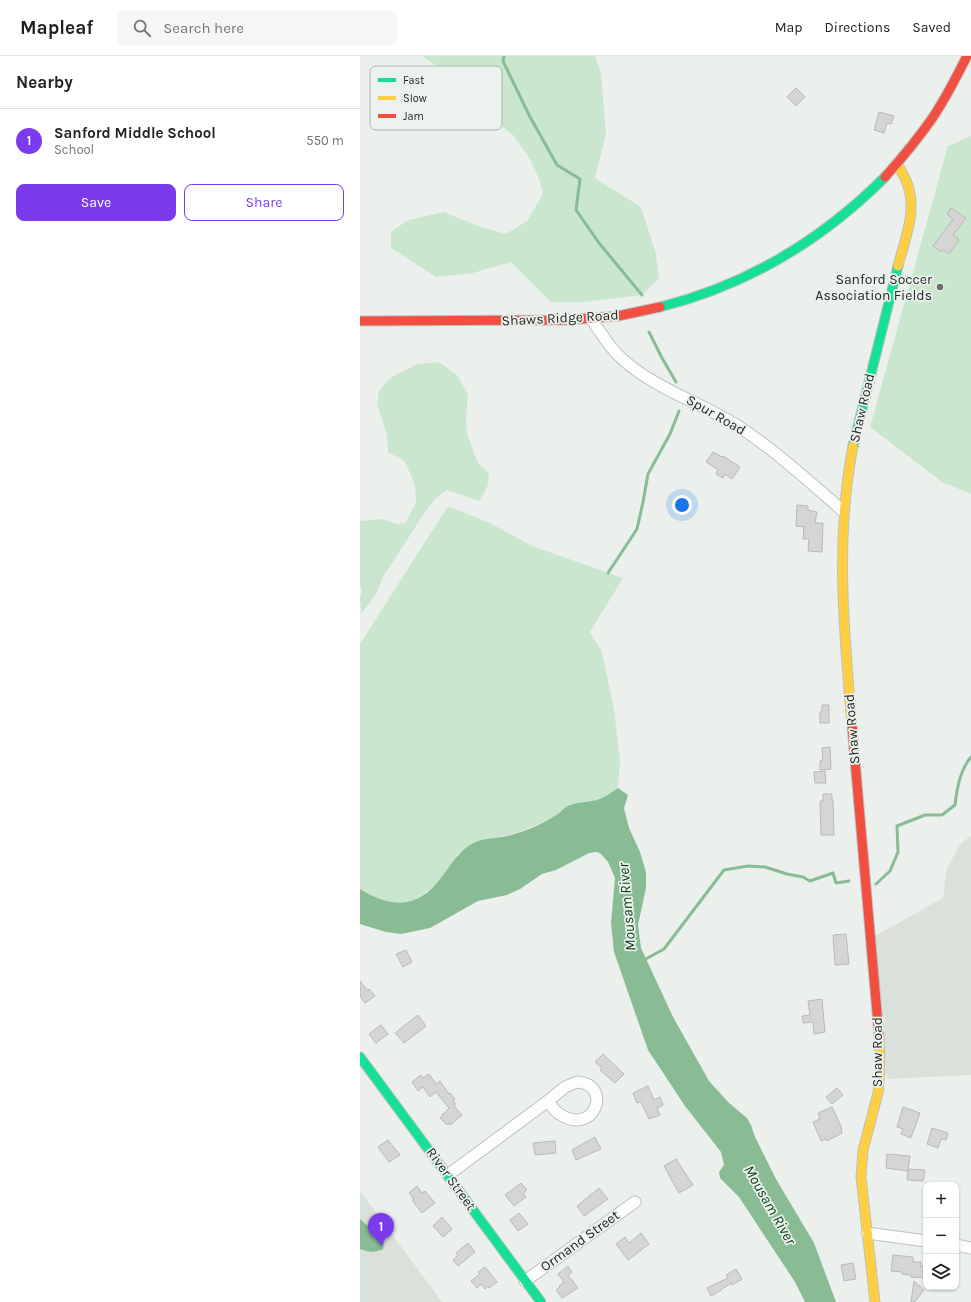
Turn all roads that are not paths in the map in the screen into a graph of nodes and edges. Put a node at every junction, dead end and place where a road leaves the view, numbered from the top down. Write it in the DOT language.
graph roads {
  1 [pos="967,56"];
  2 [pos="897,164"];
  3 [pos="591,319"];
  4 [pos="360,321"];
  5 [pos="843,511"];
  6 [pos="360,1057"];
  7 [pos="548,1101"];
  8 [pos="448,1175"];
  9 [pos="635,1202"];
  10 [pos="867,1232"];
  11 [pos="923,1241"];
  12 [pos="959,1246"];
  13 [pos="971,1248"];
  14 [pos="525,1281"];
  15 [pos="541,1302"];
  16 [pos="875,1302"];
  1 -- 2 [label="street, Shaws Ridge Road"];
  2 -- 3 [label="street, Shaws Ridge Road"];
  2 -- 5 [label="street, Shaw Road"];
  3 -- 4 [label="street, Shaws Ridge Road"];
  3 -- 5 [label="street, Spur Road"];
  5 -- 10 [label="street, Shaw Road"];
  6 -- 8 [label="street, River Street"];
  7 -- 8 [label="street"];
  8 -- 14 [label="street, River Street"];
  9 -- 14 [label="street, Ormand Street"];
  10 -- 11 [label="street"];
  10 -- 16 [label="street, Shaw Road"];
  12 -- 13 [label="street"];
  14 -- 15 [label="street, River Street"];
}
